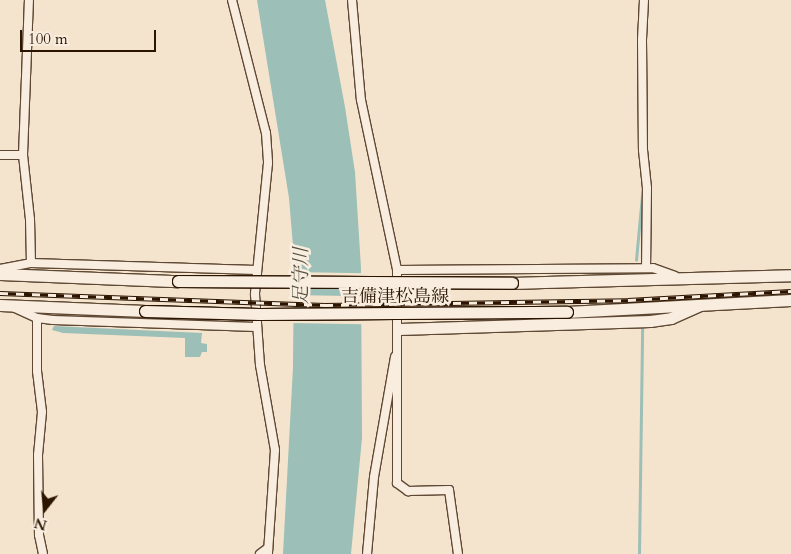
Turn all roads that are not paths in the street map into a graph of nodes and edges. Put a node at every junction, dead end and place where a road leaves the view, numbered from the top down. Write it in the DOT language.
graph roads {
  1 [pos="29,0"];
  2 [pos="232,0"];
  3 [pos="352,0"];
  4 [pos="644,0"];
  5 [pos="0,155"];
  6 [pos="23,155"];
  7 [pos="31,263"];
  8 [pos="646,268"];
  9 [pos="0,269"];
  10 [pos="256,270"];
  11 [pos="397,270"];
  12 [pos="0,274"];
  13 [pos="791,275"];
  14 [pos="683,279"];
  15 [pos="791,300"];
  16 [pos="4,305"];
  17 [pos="700,305"];
  18 [pos="37,318"];
  19 [pos="256,327"];
  20 [pos="399,329"];
  21 [pos="398,348"];
  22 [pos="268,551"];
  23 [pos="43,554"];
  24 [pos="260,554"];
  25 [pos="367,554"];
  26 [pos="458,554"];
  1 -- 6 [label="street"];
  2 -- 10 [label="street"];
  3 -- 11 [label="street"];
  4 -- 8 [label="street"];
  5 -- 6 [label="street"];
  6 -- 7 [label="street"];
  7 -- 9 [label="street"];
  7 -- 10 [label="street"];
  8 -- 11 [label="street"];
  8 -- 14 [label="street"];
  10 -- 19 [label="street"];
  11 -- 20 [label="street"];
  12 -- 14 [label="main road, 吉備津松島線, bridge"];
  13 -- 14 [label="main road, 吉備津松島線"];
  15 -- 17 [label="main road, 吉備津松島線"];
  16 -- 17 [label="main road, 吉備津松島線, bridge"];
  16 -- 18 [label="street"];
  17 -- 20 [label="main road"];
  18 -- 19 [label="street"];
  18 -- 23 [label="street"];
  19 -- 22 [label="street"];
  20 -- 21 [label="street"];
  21 -- 25 [label="street"];
  21 -- 26 [label="street"];
  22 -- 24 [label="street"];
}
